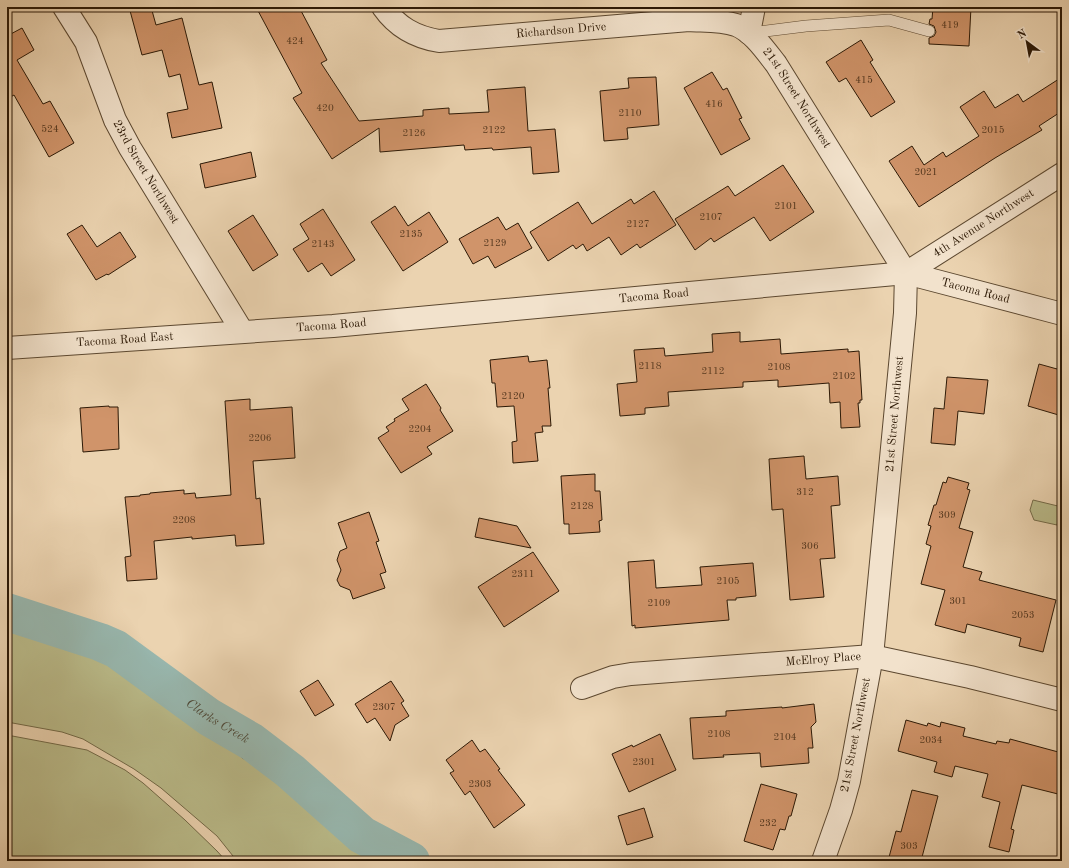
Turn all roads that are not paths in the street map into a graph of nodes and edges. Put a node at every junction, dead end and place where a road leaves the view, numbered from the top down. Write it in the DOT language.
graph roads {
  1 [pos="64,7"];
  2 [pos="383,7"];
  3 [pos="754,7"];
  4 [pos="929,31"];
  5 [pos="749,33"];
  6 [pos="1062,174"];
  7 [pos="906,273"];
  8 [pos="1062,314"];
  9 [pos="242,331"];
  10 [pos="7,348"];
  11 [pos="872,656"];
  12 [pos="582,688"];
  13 [pos="1062,700"];
  14 [pos="822,861"];
  1 -- 9 [label="street, 23rd Street Northwest"];
  2 -- 5 [label="street, Richardson Drive"];
  3 -- 5 [label="street"];
  4 -- 5 [label="lane"];
  5 -- 7 [label="street, 21st Street Northwest"];
  6 -- 7 [label="street, 4th Avenue Northwest"];
  7 -- 8 [label="street, Tacoma Road"];
  7 -- 9 [label="street, Tacoma Road"];
  7 -- 11 [label="street, 21st Street Northwest"];
  9 -- 10 [label="street, Tacoma Road East"];
  11 -- 12 [label="street, McElroy Place"];
  11 -- 13 [label="street, McElroy Place"];
  11 -- 14 [label="street, 21st Street Northwest"];
}
